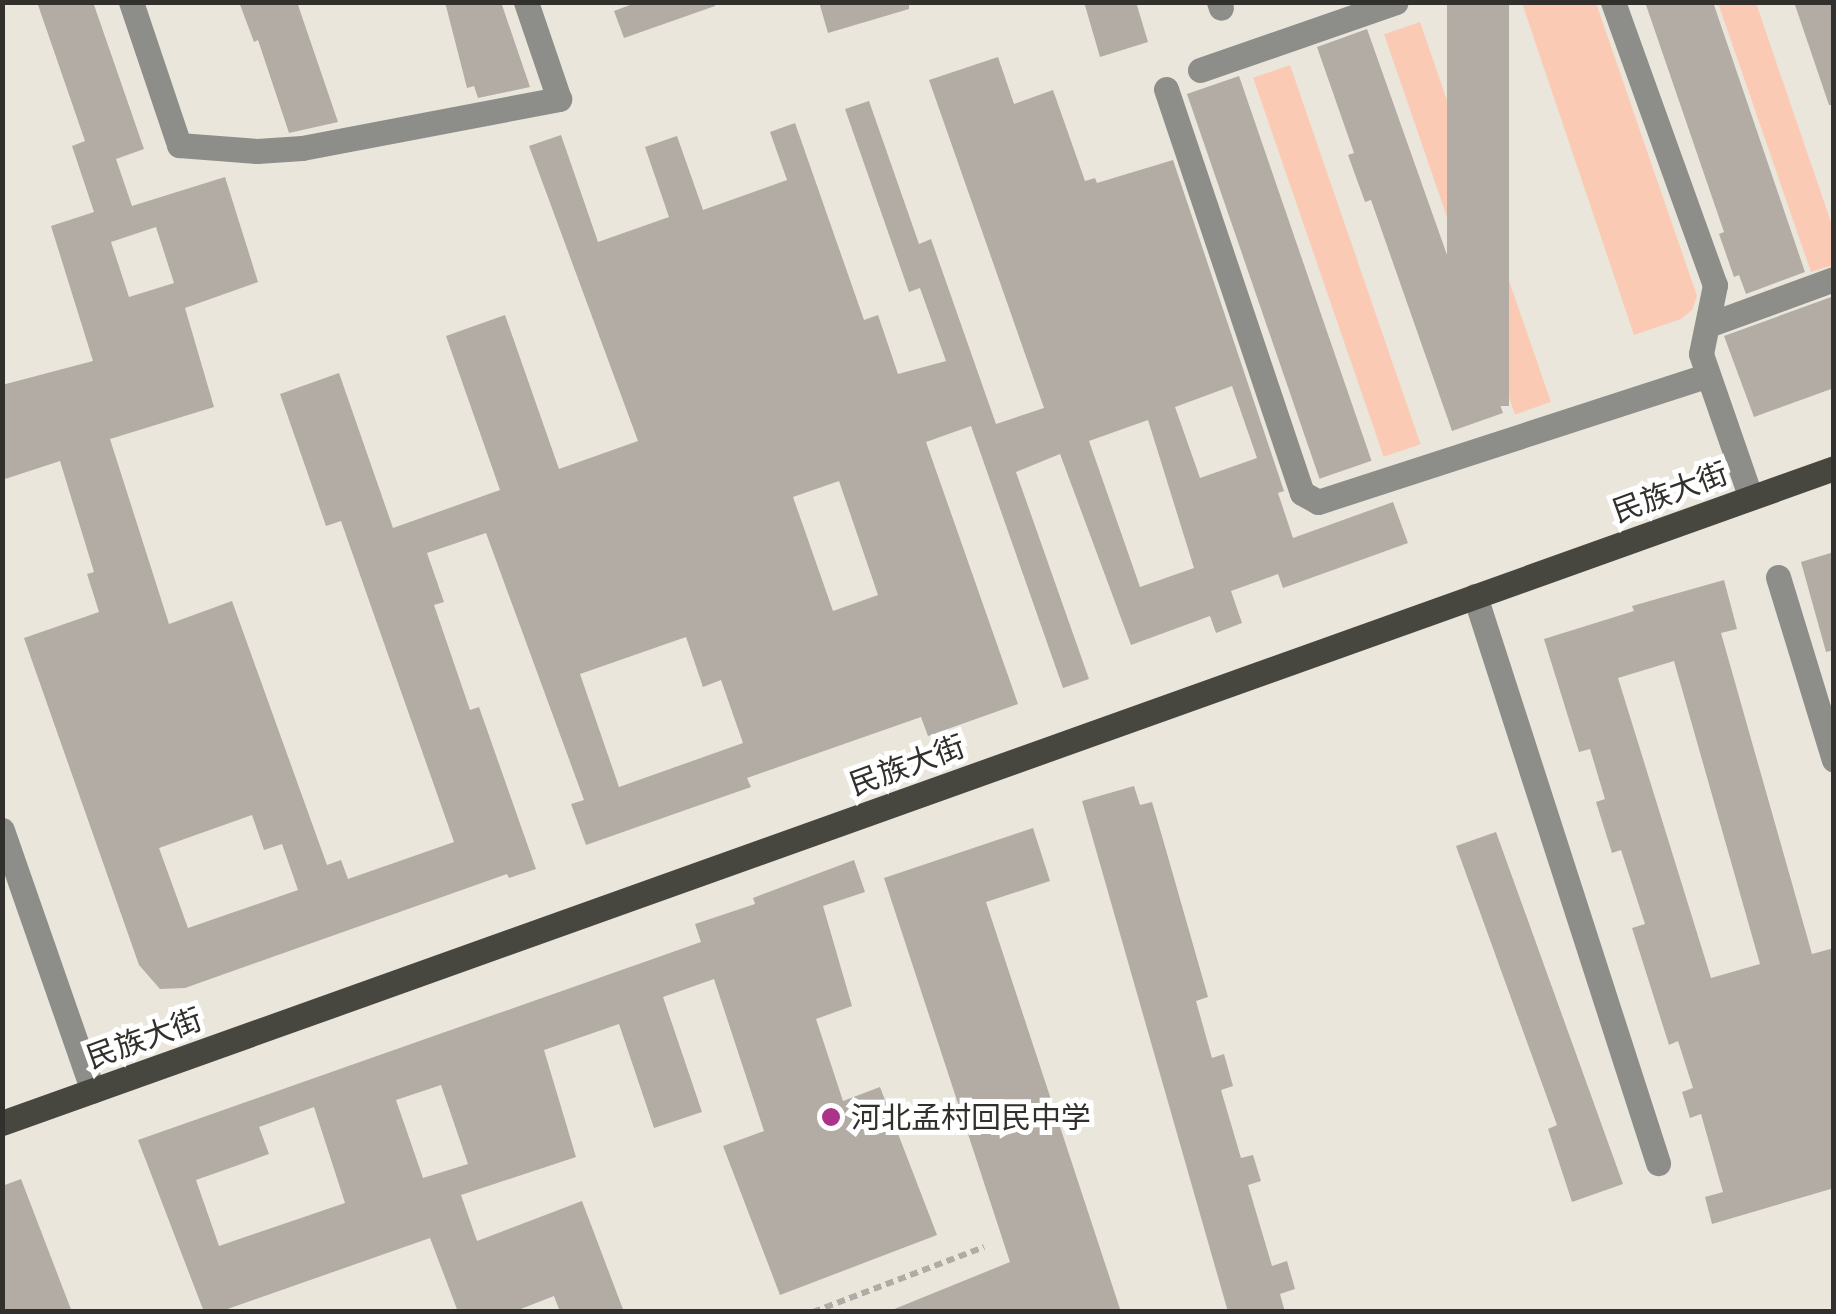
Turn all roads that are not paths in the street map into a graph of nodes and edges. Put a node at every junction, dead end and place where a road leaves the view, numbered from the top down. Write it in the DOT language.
graph roads {
  1 [pos="131,2"];
  2 [pos="526,2"];
  3 [pos="1396,2"];
  4 [pos="1613,2"];
  5 [pos="1200,70"];
  6 [pos="1166,89"];
  7 [pos="1834,280"];
  8 [pos="1708,325"];
  9 [pos="1706,376"];
  10 [pos="1834,468"];
  11 [pos="1751,498"];
  12 [pos="1778,577"];
  13 [pos="1475,596"];
  14 [pos="1834,760"];
  15 [pos="2,830"];
  16 [pos="93,1091"];
  17 [pos="2,1123"];
  18 [pos="1658,1163"];
  1 -- 2 [label="street"];
  3 -- 5 [label="street"];
  4 -- 8 [label="street"];
  6 -- 9 [label="street"];
  7 -- 8 [label="street"];
  8 -- 9 [label="street"];
  9 -- 11 [label="street"];
  10 -- 11 [label="main road, 民族大街"];
  11 -- 13 [label="main road, 民族大街"];
  12 -- 14 [label="street"];
  13 -- 16 [label="main road, 民族大街"];
  13 -- 18 [label="street"];
  15 -- 16 [label="street"];
  16 -- 17 [label="main road, 民族大街"];
}
